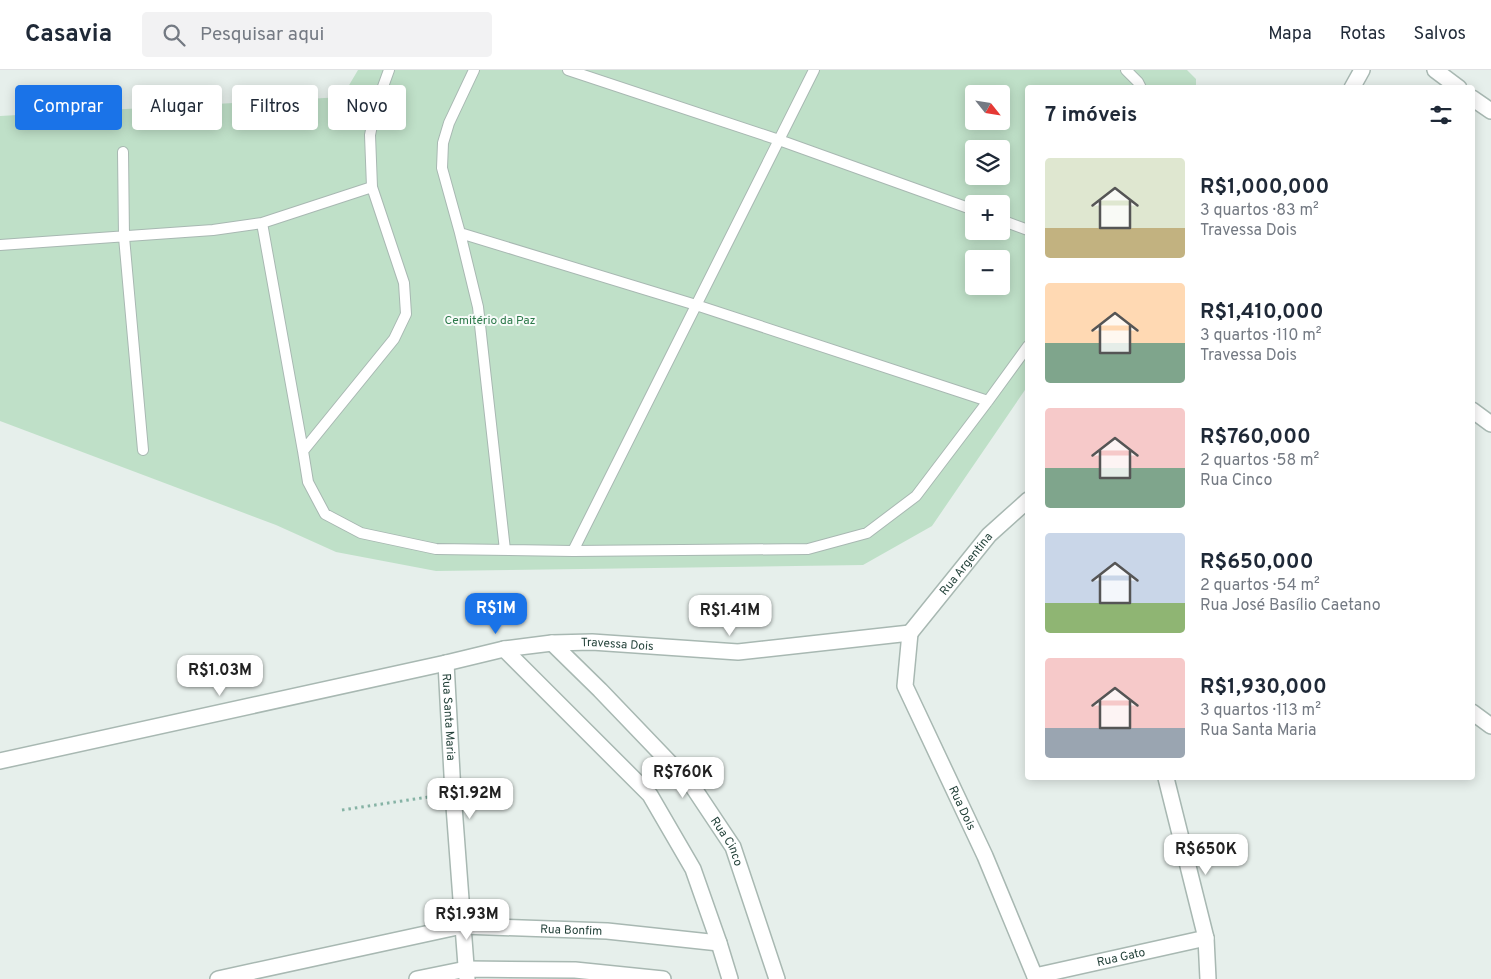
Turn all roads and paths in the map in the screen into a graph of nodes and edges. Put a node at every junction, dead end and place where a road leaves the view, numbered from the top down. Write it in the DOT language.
graph roads {
  1 [pos="389,70"];
  2 [pos="474,70"];
  3 [pos="568,70"];
  4 [pos="814,70"];
  5 [pos="1126,70"];
  6 [pos="1362,70"];
  7 [pos="1435,70"];
  8 [pos="1140,85"];
  9 [pos="1354,85"];
  10 [pos="1455,85"];
  11 [pos="1475,100"];
  12 [pos="1491,111"];
  13 [pos="779,140"];
  14 [pos="123,152"];
  15 [pos="372,187"];
  16 [pos="965,207"];
  17 [pos="262,223"];
  18 [pos="1010,223"];
  19 [pos="1025,229"];
  20 [pos="460,233"];
  21 [pos="124,237"];
  22 [pos="0,244"];
  23 [pos="696,305"];
  24 [pos="1025,350"];
  25 [pos="988,401"];
  26 [pos="1475,412"];
  27 [pos="1491,424"];
  28 [pos="143,450"];
  29 [pos="303,451"];
  30 [pos="1025,503"];
  31 [pos="505,550"];
  32 [pos="573,551"];
  33 [pos="910,633"];
  34 [pos="552,643"];
  35 [pos="504,649"];
  36 [pos="446,663"];
  37 [pos="1475,714"];
  38 [pos="1491,726"];
  39 [pos="0,761"];
  40 [pos="1166,780"];
  41 [pos="453,793"];
  42 [pos="342,810"];
  43 [pos="462,926"];
  44 [pos="1206,938"];
  45 [pos="719,943"];
  46 [pos="466,974"];
  47 [pos="1035,977"];
  48 [pos="218,979"];
  49 [pos="417,979"];
  50 [pos="663,979"];
  51 [pos="730,979"];
  52 [pos="777,979"];
  53 [pos="1208,979"];
  1 -- 15 [label="lane"];
  2 -- 20 [label="lane"];
  3 -- 13 [label="lane"];
  4 -- 13 [label="lane"];
  5 -- 8 [label="lane"];
  6 -- 9 [label="street"];
  7 -- 10 [label="street"];
  11 -- 12 [label="street"];
  13 -- 16 [label="lane"];
  13 -- 23 [label="lane"];
  14 -- 21 [label="lane"];
  15 -- 17 [label="lane"];
  15 -- 29 [label="lane"];
  17 -- 21 [label="lane"];
  17 -- 29 [label="lane"];
  18 -- 19 [label="lane"];
  20 -- 23 [label="lane"];
  20 -- 31 [label="lane"];
  21 -- 22 [label="lane"];
  21 -- 28 [label="lane"];
  23 -- 25 [label="lane"];
  23 -- 32 [label="lane"];
  24 -- 25 [label="lane"];
  25 -- 32 [label="lane"];
  26 -- 27 [label="street"];
  29 -- 31 [label="lane"];
  30 -- 33 [label="street, Rua Argentina"];
  31 -- 32 [label="lane"];
  33 -- 34 [label="street, Travessa Dois"];
  33 -- 47 [label="street, Rua Dois"];
  34 -- 35 [label="street, Travessa Dois"];
  34 -- 52 [label="street, Rua Cinco"];
  35 -- 36 [label="street, Travessa Dois"];
  35 -- 45 [label="street"];
  36 -- 39 [label="street, Travessa Dois"];
  36 -- 41 [label="street, Rua Santa Maria"];
  37 -- 38 [label="street"];
  40 -- 44 [label="street"];
  41 -- 42 [label="path"];
  41 -- 43 [label="street, Rua Santa Maria"];
  43 -- 45 [label="street, Rua Bonfim"];
  43 -- 46 [label="street, Rua Santa Maria"];
  43 -- 48 [label="street, Rua Bonfim"];
  44 -- 47 [label="street, Rua Gato"];
  44 -- 53 [label="street"];
  45 -- 51 [label="street"];
  46 -- 49 [label="street"];
  46 -- 50 [label="street"];
}
